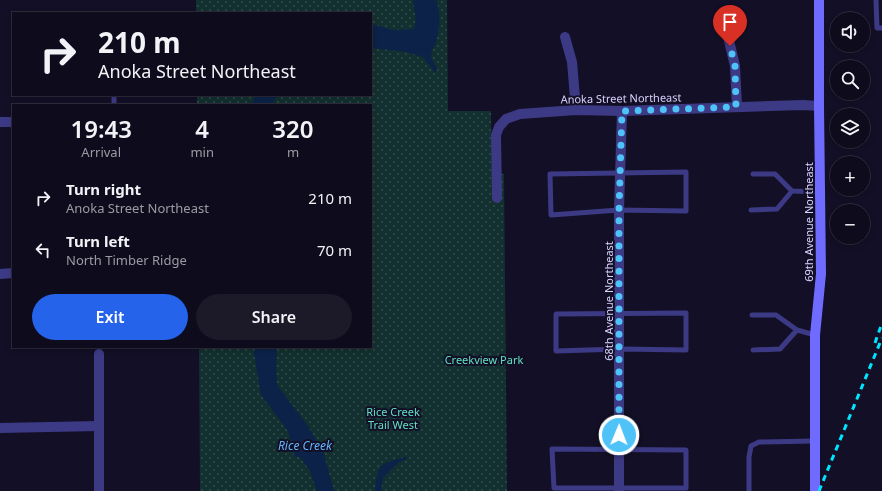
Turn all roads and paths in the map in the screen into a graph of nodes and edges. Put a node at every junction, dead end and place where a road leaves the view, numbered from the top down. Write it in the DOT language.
graph roads {
  1 [pos="819,0"];
  2 [pos="876,0"];
  3 [pos="882,28"];
  4 [pos="727,32"];
  5 [pos="565,37"];
  6 [pos="819,106"];
  7 [pos="736,107"];
  8 [pos="576,110"];
  9 [pos="622,111"];
  10 [pos="0,122"];
  11 [pos="12,122"];
  12 [pos="620,173"];
  13 [pos="753,174"];
  14 [pos="792,192"];
  15 [pos="820,192"];
  16 [pos="498,198"];
  17 [pos="619,210"];
  18 [pos="751,210"];
  19 [pos="12,273"];
  20 [pos="0,274"];
  21 [pos="620,313"];
  22 [pos="752,315"];
  23 [pos="796,330"];
  24 [pos="815,335"];
  25 [pos="620,349"];
  26 [pos="753,350"];
  27 [pos="99,354"];
  28 [pos="99,426"];
  29 [pos="0,428"];
  30 [pos="815,442"];
  31 [pos="619,450"];
  32 [pos="619,489"];
  33 [pos="99,491"];
  34 [pos="749,491"];
  35 [pos="815,491"];
  1 -- 6 [label="street, 69th Avenue Northeast"];
  2 -- 3 [label="lane"];
  4 -- 7 [label="street"];
  5 -- 8 [label="street"];
  6 -- 7 [label="street, Anoka Street Northeast"];
  6 -- 15 [label="street, 69th Avenue Northeast"];
  7 -- 9 [label="street, Anoka Street Northeast"];
  8 -- 9 [label="street, Anoka Street Northeast"];
  8 -- 16 [label="street, Anoka Street Northeast"];
  9 -- 12 [label="street, 68th Avenue Northeast"];
  10 -- 11 [label="street"];
  12 -- 17 [label="street, 68th Avenue Northeast"];
  12 -- 17 [label="lane"];
  12 -- 17 [label="lane"];
  13 -- 14 [label="lane"];
  14 -- 15 [label="lane"];
  14 -- 18 [label="lane"];
  15 -- 24 [label="street, 69th Avenue Northeast"];
  17 -- 21 [label="street, 68th Avenue Northeast"];
  19 -- 20 [label="street"];
  21 -- 25 [label="street, 68th Avenue Northeast"];
  21 -- 25 [label="lane"];
  21 -- 25 [label="lane"];
  22 -- 23 [label="lane"];
  23 -- 24 [label="lane"];
  23 -- 26 [label="lane"];
  24 -- 30 [label="street, 69th Avenue Northeast"];
  25 -- 31 [label="street, 68th Avenue Northeast"];
  27 -- 28 [label="street"];
  28 -- 29 [label="street"];
  28 -- 33 [label="street"];
  30 -- 34 [label="lane"];
  30 -- 35 [label="street, 69th Avenue Northeast"];
  31 -- 32 [label="street, 68th Avenue Northeast"];
  31 -- 32 [label="lane"];
  31 -- 32 [label="lane"];
}
